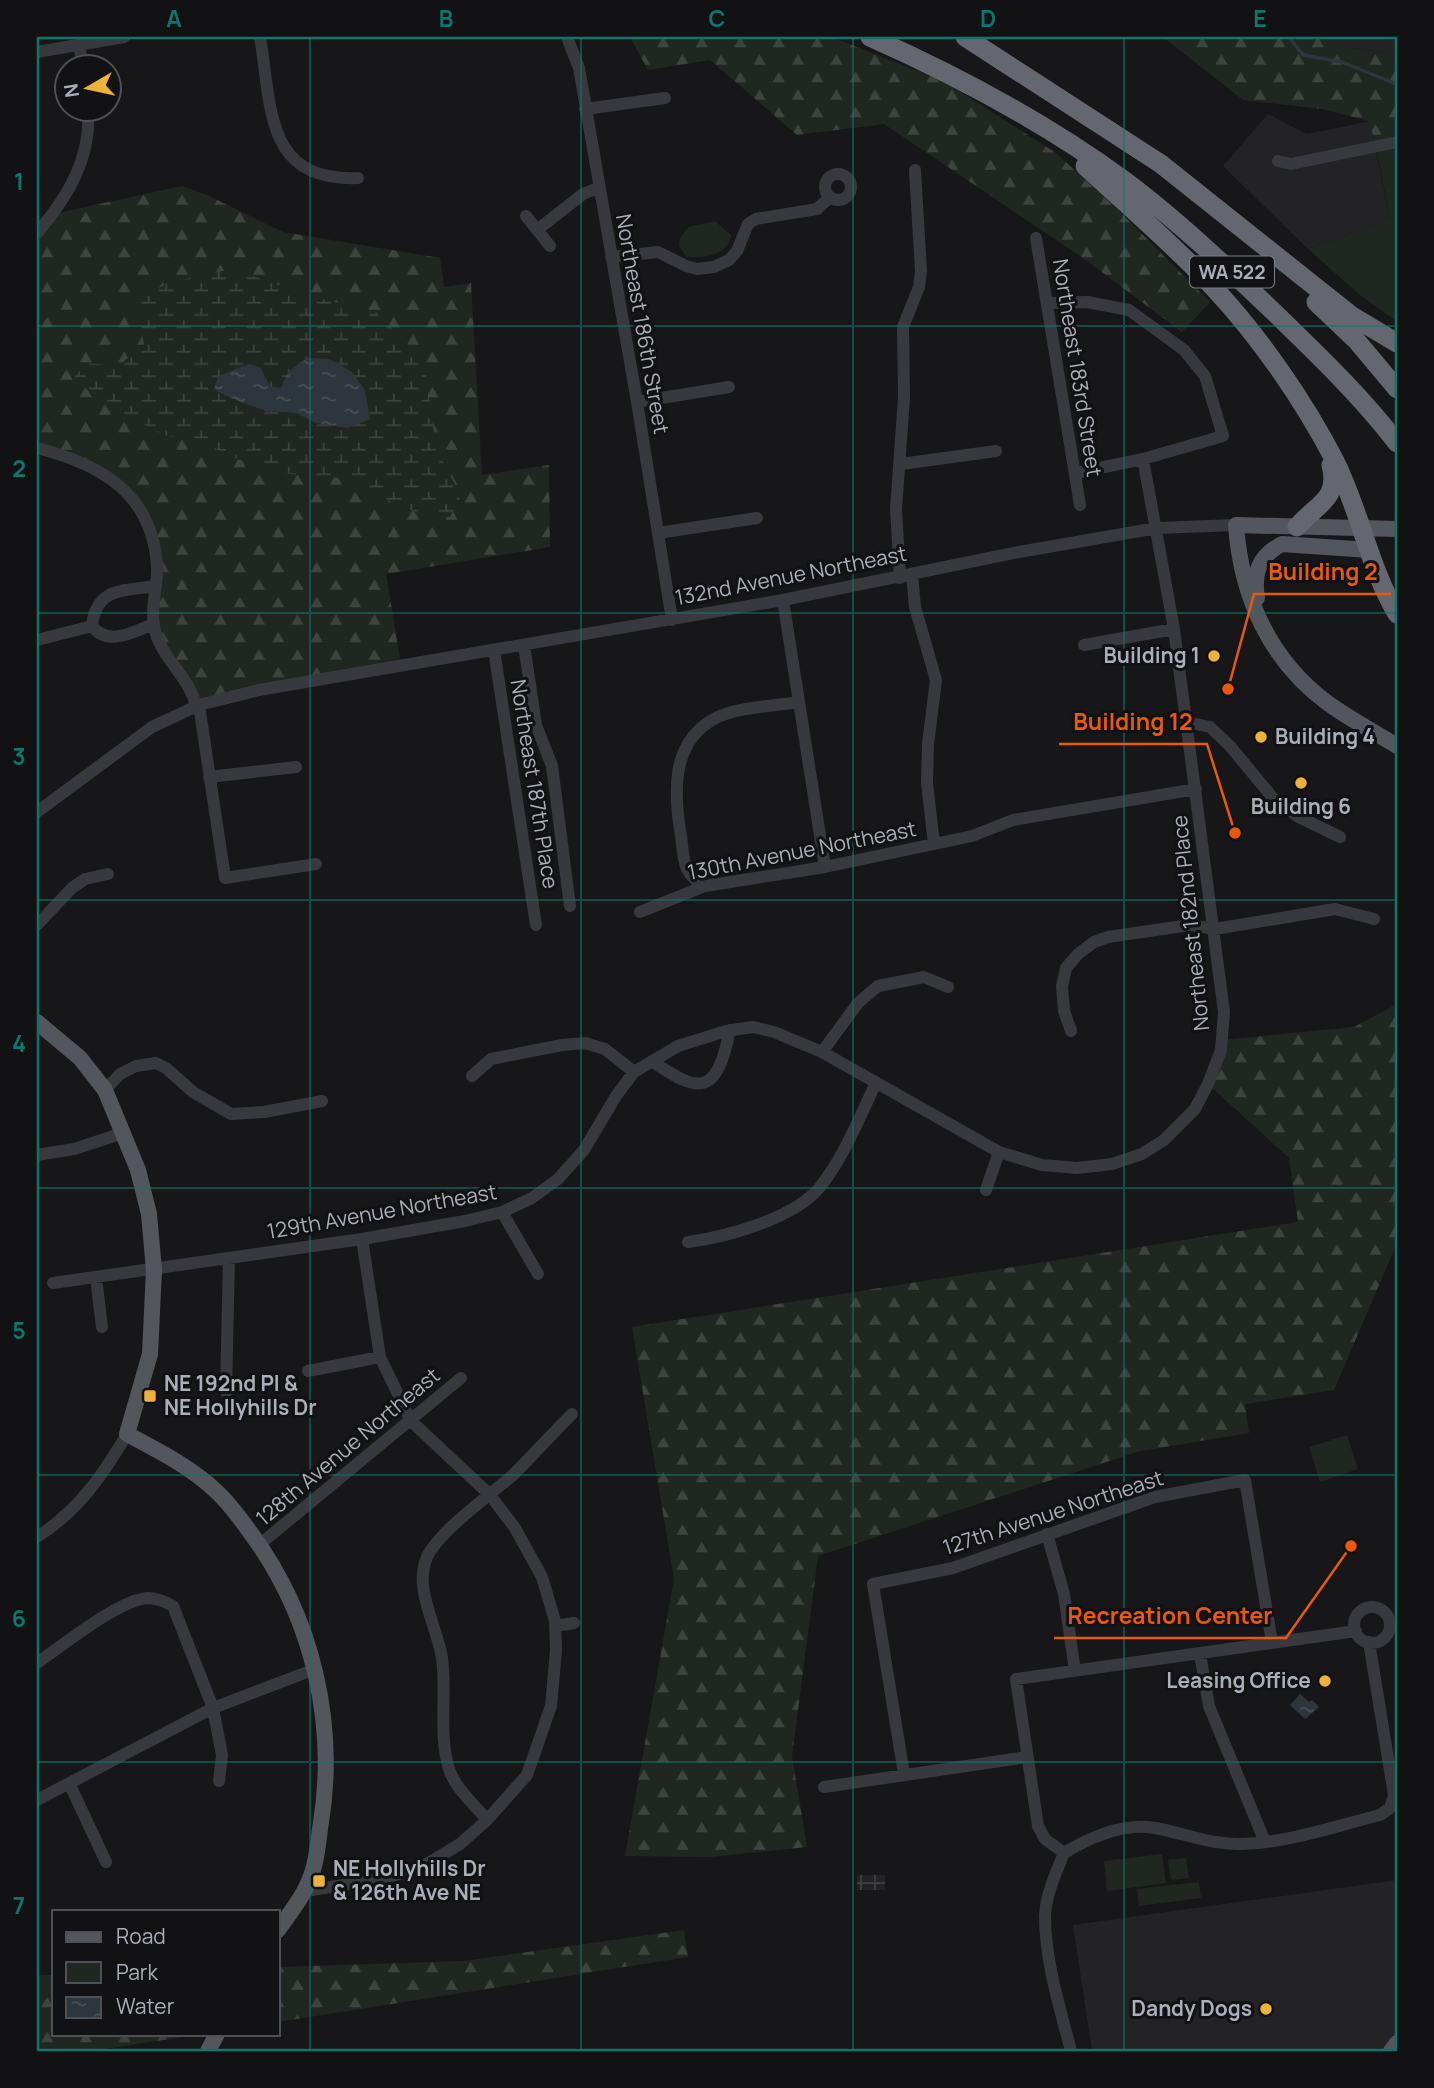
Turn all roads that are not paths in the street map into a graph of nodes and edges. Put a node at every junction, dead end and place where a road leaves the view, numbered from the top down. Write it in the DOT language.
graph roads {
  1 [pos="124,37"];
  2 [pos="260,37"];
  3 [pos="567,37"];
  4 [pos="870,37"];
  5 [pos="965,37"];
  6 [pos="79,44"];
  7 [pos="37,52"];
  8 [pos="80,52"];
  9 [pos="665,98"];
  10 [pos="585,109"];
  11 [pos="88,122"];
  12 [pos="1044,126"];
  13 [pos="1397,142"];
  14 [pos="1278,161"];
  15 [pos="915,170"];
  16 [pos="359,178"];
  17 [pos="598,188"];
  18 [pos="830,198"];
  19 [pos="526,216"];
  20 [pos="1240,229"];
  21 [pos="537,230"];
  22 [pos="37,233"];
  23 [pos="1036,238"];
  24 [pos="550,246"];
  25 [pos="611,257"];
  26 [pos="1047,303"];
  27 [pos="1397,343"];
  28 [pos="729,387"];
  29 [pos="1397,389"];
  30 [pos="637,402"];
  31 [pos="1397,443"];
  32 [pos="1327,447"];
  33 [pos="37,448"];
  34 [pos="996,451"];
  35 [pos="1143,459"];
  36 [pos="901,464"];
  37 [pos="1075,473"];
  38 [pos="1080,505"];
  39 [pos="757,518"];
  40 [pos="1236,525"];
  41 [pos="1297,527"];
  42 [pos="1157,528"];
  43 [pos="1363,529"];
  44 [pos="1397,529"];
  45 [pos="658,533"];
  46 [pos="1369,550"];
  47 [pos="906,576"];
  48 [pos="156,586"];
  49 [pos="783,600"];
  50 [pos="1397,614"];
  51 [pos="672,620"];
  52 [pos="153,624"];
  53 [pos="92,626"];
  54 [pos="1262,628"];
  55 [pos="1174,629"];
  56 [pos="37,640"];
  57 [pos="524,645"];
  58 [pos="1084,645"];
  59 [pos="494,650"];
  60 [pos="799,702"];
  61 [pos="198,706"];
  62 [pos="1187,722"];
  63 [pos="1397,746"];
  64 [pos="296,767"];
  65 [pos="209,777"];
  66 [pos="1196,789"];
  67 [pos="37,812"];
  68 [pos="1340,837"];
  69 [pos="934,844"];
  70 [pos="316,864"];
  71 [pos="825,867"];
  72 [pos="108,874"];
  73 [pos="705,886"];
  74 [pos="570,906"];
  75 [pos="640,912"];
  76 [pos="1374,919"];
  77 [pos="37,925"];
  78 [pos="536,925"];
  79 [pos="1215,929"];
  80 [pos="948,987"];
  81 [pos="37,1022"];
  82 [pos="730,1030"];
  83 [pos="1071,1031"];
  84 [pos="822,1052"];
  85 [pos="652,1061"];
  86 [pos="1216,1065"];
  87 [pos="634,1072"];
  88 [pos="472,1076"];
  89 [pos="876,1083"];
  90 [pos="105,1090"];
  91 [pos="322,1101"];
  92 [pos="123,1133"];
  93 [pos="999,1152"];
  94 [pos="37,1155"];
  95 [pos="986,1190"];
  96 [pos="502,1212"];
  97 [pos="362,1239"];
  98 [pos="688,1242"];
  99 [pos="229,1258"];
  100 [pos="154,1270"];
  101 [pos="538,1274"];
  102 [pos="96,1278"];
  103 [pos="53,1283"];
  104 [pos="102,1327"];
  105 [pos="380,1357"];
  106 [pos="308,1371"];
  107 [pos="461,1378"];
  108 [pos="226,1392"];
  109 [pos="572,1414"];
  110 [pos="411,1421"];
  111 [pos="127,1434"];
  112 [pos="490,1495"];
  113 [pos="1047,1534"];
  114 [pos="37,1537"];
  115 [pos="259,1545"];
  116 [pos="574,1623"];
  117 [pos="1394,1624"];
  118 [pos="555,1626"];
  119 [pos="1356,1630"];
  120 [pos="1272,1642"];
  121 [pos="1369,1642"];
  122 [pos="1200,1654"];
  123 [pos="37,1664"];
  124 [pos="315,1669"];
  125 [pos="1075,1671"];
  126 [pos="213,1708"];
  127 [pos="1027,1758"];
  128 [pos="904,1774"];
  129 [pos="219,1781"];
  130 [pos="69,1785"];
  131 [pos="824,1787"];
  132 [pos="37,1800"];
  133 [pos="487,1820"];
  134 [pos="1265,1842"];
  135 [pos="1064,1853"];
  136 [pos="106,1862"];
  137 [pos="305,1891"];
  138 [pos="280,1927"];
  139 [pos="1397,2043"];
  140 [pos="1071,2051"];
  141 [pos="1391,2051"];
  1 -- 6 [label="street"];
  2 -- 16 [label="street"];
  3 -- 10 [label="street, Northeast 186th Street"];
  4 -- 12 [label="highway, WA 522"];
  5 -- 20 [label="highway, WA 522"];
  6 -- 7 [label="street"];
  6 -- 8 [label="street"];
  9 -- 10 [label="street"];
  10 -- 17 [label="street, Northeast 186th Street"];
  11 -- 22 [label="street"];
  12 -- 31 [label="highway, WA 522"];
  12 -- 32 [label="highway"];
  13 -- 14 [label="street"];
  15 -- 36 [label="street"];
  17 -- 21 [label="street"];
  17 -- 25 [label="street, Northeast 186th Street"];
  18 -- 25 [label="street"];
  19 -- 21 [label="street"];
  20 -- 27 [label="highway"];
  20 -- 29 [label="highway, WA 522"];
  21 -- 24 [label="street"];
  23 -- 26 [label="street, Northeast 183rd Street"];
  25 -- 30 [label="street, Northeast 186th Street"];
  26 -- 35 [label="street"];
  26 -- 37 [label="street, Northeast 183rd Street"];
  28 -- 30 [label="street"];
  30 -- 45 [label="street, Northeast 186th Street"];
  32 -- 41 [label="highway"];
  32 -- 43 [label="highway"];
  33 -- 48 [label="street"];
  34 -- 36 [label="street"];
  35 -- 37 [label="street"];
  35 -- 42 [label="street, Northeast 182nd Place"];
  36 -- 47 [label="street"];
  37 -- 38 [label="street, Northeast 183rd Street"];
  39 -- 45 [label="street"];
  40 -- 41 [label="main road, 132nd Avenue Northeast"];
  40 -- 42 [label="street, 132nd Avenue Northeast"];
  40 -- 54 [label="main road"];
  41 -- 43 [label="main road, 132nd Avenue Northeast"];
  42 -- 47 [label="street, 132nd Avenue Northeast"];
  42 -- 55 [label="street, Northeast 182nd Place"];
  43 -- 44 [label="main road, 132nd Avenue Northeast"];
  43 -- 46 [label="highway"];
  45 -- 51 [label="street, Northeast 186th Street"];
  46 -- 50 [label="highway"];
  46 -- 54 [label="main road"];
  47 -- 49 [label="street, 132nd Avenue Northeast"];
  47 -- 69 [label="street"];
  48 -- 52 [label="street"];
  48 -- 53 [label="street"];
  49 -- 51 [label="street, 132nd Avenue Northeast"];
  49 -- 60 [label="street"];
  51 -- 57 [label="street, 132nd Avenue Northeast"];
  52 -- 53 [label="street"];
  52 -- 61 [label="street"];
  53 -- 56 [label="street"];
  54 -- 63 [label="main road"];
  55 -- 58 [label="street"];
  55 -- 62 [label="street, Northeast 182nd Place"];
  57 -- 59 [label="street, 132nd Avenue Northeast"];
  57 -- 74 [label="street"];
  59 -- 61 [label="street, 132nd Avenue Northeast"];
  59 -- 78 [label="street, Northeast 187th Place"];
  60 -- 71 [label="street"];
  60 -- 73 [label="street"];
  61 -- 65 [label="street"];
  61 -- 67 [label="street, 132nd Avenue Northeast"];
  62 -- 66 [label="street, Northeast 182nd Place"];
  62 -- 68 [label="street"];
  64 -- 65 [label="street"];
  65 -- 70 [label="street"];
  66 -- 69 [label="street, 130th Avenue Northeast"];
  66 -- 79 [label="street, Northeast 182nd Place"];
  69 -- 71 [label="street, 130th Avenue Northeast"];
  71 -- 73 [label="street, 130th Avenue Northeast"];
  72 -- 77 [label="street"];
  73 -- 75 [label="street, 130th Avenue Northeast"];
  76 -- 79 [label="street"];
  79 -- 83 [label="street"];
  79 -- 86 [label="street, Northeast 182nd Place"];
  80 -- 84 [label="street"];
  81 -- 90 [label="main road"];
  82 -- 84 [label="street, 129th Avenue Northeast"];
  82 -- 85 [label="street, 129th Avenue Northeast"];
  82 -- 85 [label="street"];
  84 -- 89 [label="street, 129th Avenue Northeast"];
  85 -- 87 [label="street, 129th Avenue Northeast"];
  86 -- 93 [label="street, 129th Avenue Northeast"];
  87 -- 88 [label="street"];
  87 -- 96 [label="street, 129th Avenue Northeast"];
  89 -- 93 [label="street, 129th Avenue Northeast"];
  89 -- 98 [label="street"];
  90 -- 91 [label="street"];
  90 -- 92 [label="main road"];
  92 -- 94 [label="street"];
  92 -- 100 [label="main road"];
  93 -- 95 [label="street"];
  96 -- 97 [label="street, 129th Avenue Northeast"];
  96 -- 101 [label="street"];
  97 -- 99 [label="street, 129th Avenue Northeast"];
  97 -- 105 [label="street"];
  99 -- 100 [label="street, 129th Avenue Northeast"];
  99 -- 108 [label="street"];
  100 -- 102 [label="street, 129th Avenue Northeast"];
  100 -- 111 [label="main road"];
  102 -- 103 [label="street, 129th Avenue Northeast"];
  102 -- 104 [label="street"];
  105 -- 106 [label="street"];
  105 -- 110 [label="street"];
  107 -- 110 [label="street, 128th Avenue Northeast"];
  109 -- 112 [label="street"];
  110 -- 112 [label="street"];
  110 -- 115 [label="street, 128th Avenue Northeast"];
  111 -- 114 [label="street"];
  111 -- 115 [label="main road"];
  112 -- 118 [label="street"];
  112 -- 133 [label="street"];
  113 -- 120 [label="street, 127th Avenue Northeast"];
  113 -- 125 [label="street"];
  113 -- 128 [label="street, 127th Avenue Northeast"];
  115 -- 124 [label="main road"];
  116 -- 118 [label="street"];
  117 -- 119 [label="street"];
  117 -- 121 [label="street"];
  118 -- 133 [label="street"];
  119 -- 120 [label="street"];
  119 -- 121 [label="street"];
  120 -- 122 [label="street"];
  121 -- 134 [label="street"];
  122 -- 125 [label="street"];
  122 -- 134 [label="street"];
  123 -- 126 [label="street"];
  124 -- 126 [label="street"];
  124 -- 137 [label="main road"];
  125 -- 127 [label="street"];
  126 -- 129 [label="street"];
  126 -- 130 [label="street"];
  127 -- 128 [label="street"];
  127 -- 135 [label="street"];
  128 -- 131 [label="street"];
  130 -- 132 [label="street"];
  130 -- 136 [label="street"];
  133 -- 137 [label="street"];
  134 -- 135 [label="street"];
  135 -- 140 [label="street"];
  137 -- 138 [label="main road"];
  139 -- 141 [label="main road"];
}
